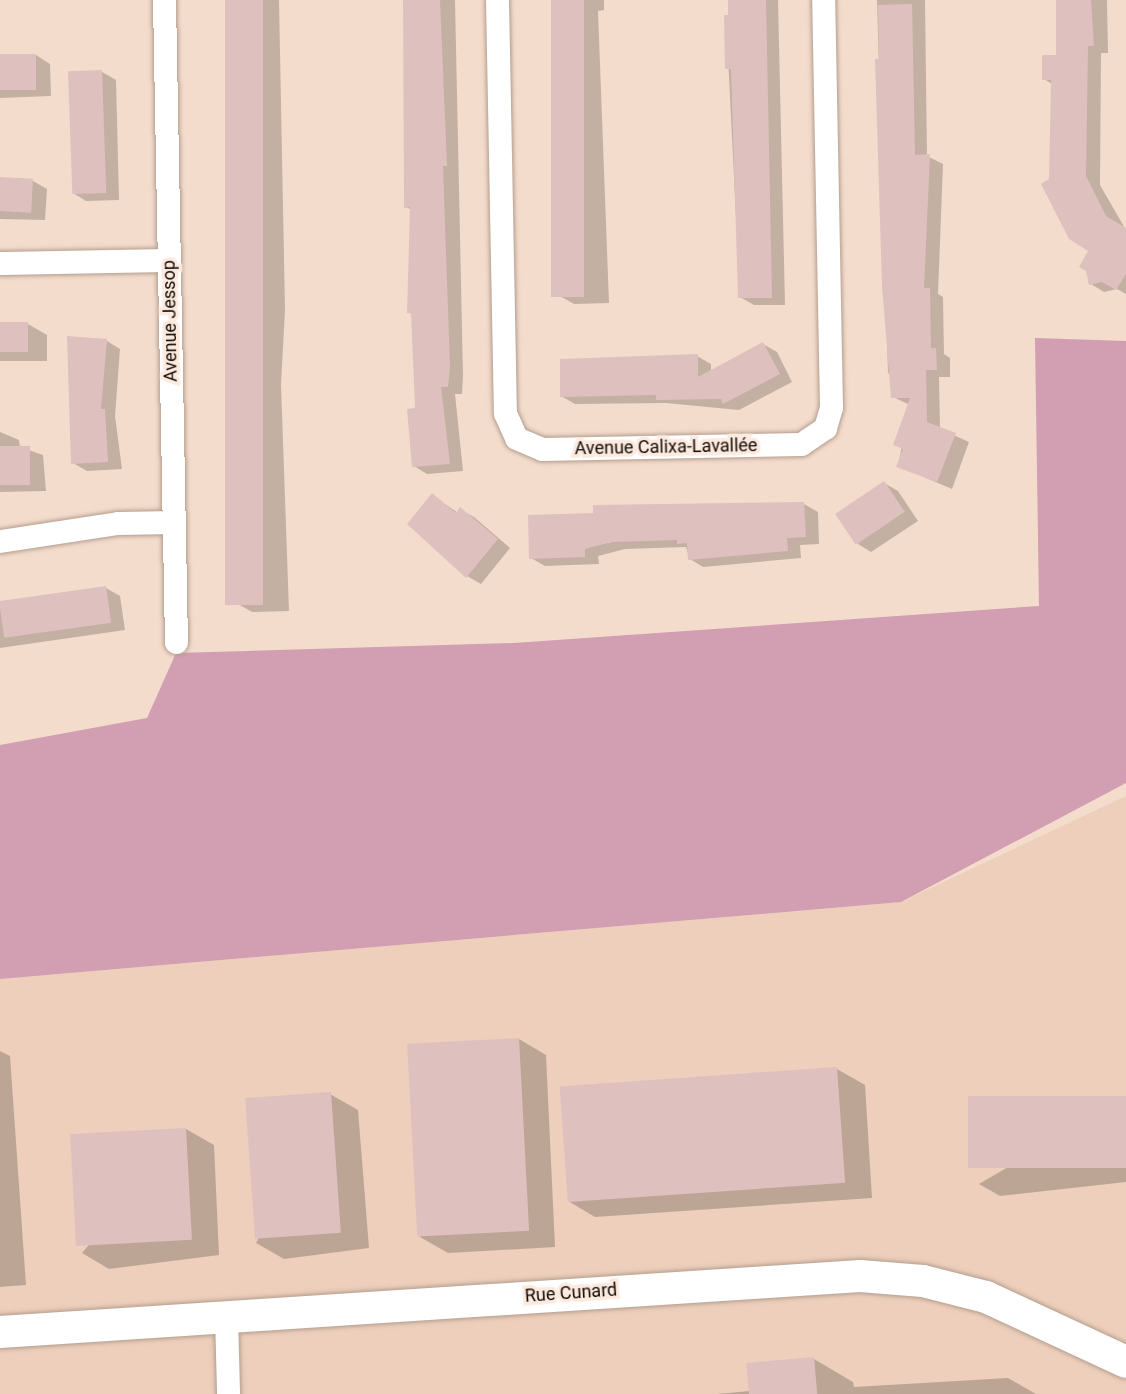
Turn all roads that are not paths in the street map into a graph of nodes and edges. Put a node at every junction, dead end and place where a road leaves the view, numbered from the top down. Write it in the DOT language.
graph roads {
  1 [pos="164,0"];
  2 [pos="497,0"];
  3 [pos="823,0"];
  4 [pos="169,260"];
  5 [pos="0,262"];
  6 [pos="174,522"];
  7 [pos="0,541"];
  8 [pos="176,642"];
  9 [pos="226,1315"];
  10 [pos="0,1332"];
  11 [pos="1126,1363"];
  12 [pos="228,1394"];
  1 -- 4 [label="street, Avenue Jessop"];
  2 -- 3 [label="street, Avenue Calixa-Lavallée"];
  4 -- 5 [label="street"];
  4 -- 6 [label="street, Avenue Jessop"];
  6 -- 7 [label="street"];
  6 -- 8 [label="street, Avenue Jessop"];
  9 -- 10 [label="street, Rue Cunard"];
  9 -- 11 [label="street, Rue Cunard"];
  9 -- 12 [label="street"];
}
